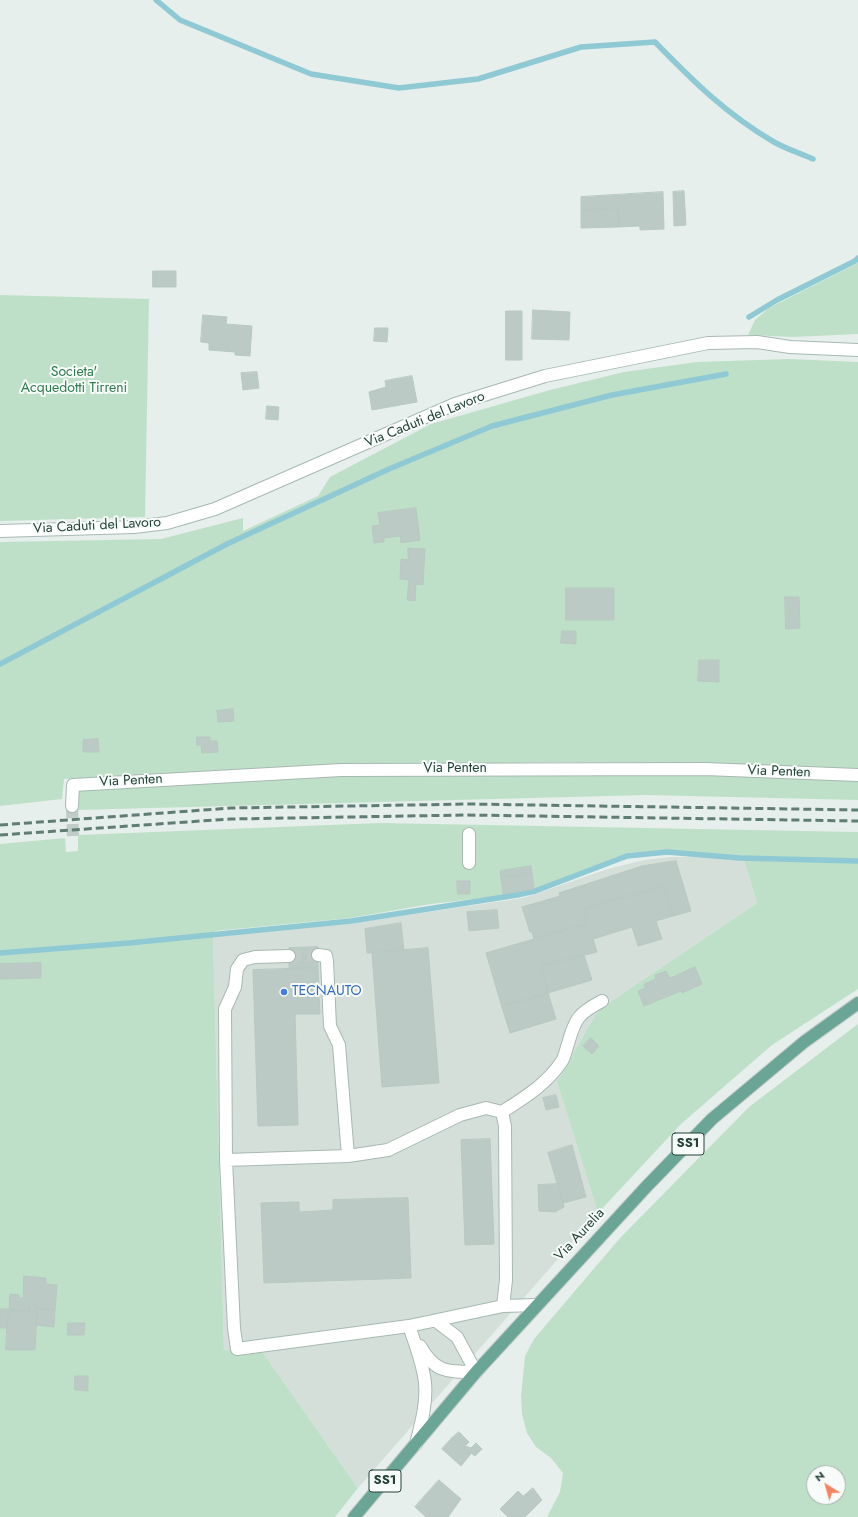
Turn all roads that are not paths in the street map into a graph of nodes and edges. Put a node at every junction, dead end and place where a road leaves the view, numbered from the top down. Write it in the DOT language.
graph roads {
  1 [pos="858,350"];
  2 [pos="0,531"];
  3 [pos="858,775"];
  4 [pos="72,806"];
  5 [pos="469,834"];
  6 [pos="470,862"];
  7 [pos="318,955"];
  8 [pos="289,956"];
  9 [pos="602,1001"];
  10 [pos="858,1003"];
  11 [pos="502,1112"];
  12 [pos="348,1156"];
  13 [pos="226,1160"];
  14 [pos="536,1305"];
  15 [pos="503,1306"];
  16 [pos="436,1321"];
  17 [pos="409,1326"];
  18 [pos="476,1372"];
  19 [pos="416,1444"];
  20 [pos="354,1517"];
  1 -- 2 [label="street, Via Caduti del Lavoro"];
  3 -- 4 [label="street, Via Penten"];
  5 -- 6 [label="street"];
  7 -- 12 [label="street"];
  8 -- 13 [label="street"];
  9 -- 11 [label="street"];
  10 -- 14 [label="main road, Via Aurelia / SS1"];
  11 -- 12 [label="street"];
  11 -- 15 [label="street"];
  12 -- 13 [label="street"];
  13 -- 17 [label="street"];
  14 -- 15 [label="street"];
  14 -- 18 [label="main road, Via Aurelia / SS1"];
  15 -- 16 [label="street"];
  16 -- 17 [label="street"];
  16 -- 18 [label="street"];
  17 -- 18 [label="street"];
  17 -- 19 [label="street"];
  18 -- 19 [label="main road, Via Aurelia / SS1"];
  19 -- 20 [label="main road, Via Aurelia / SS1"];
}
